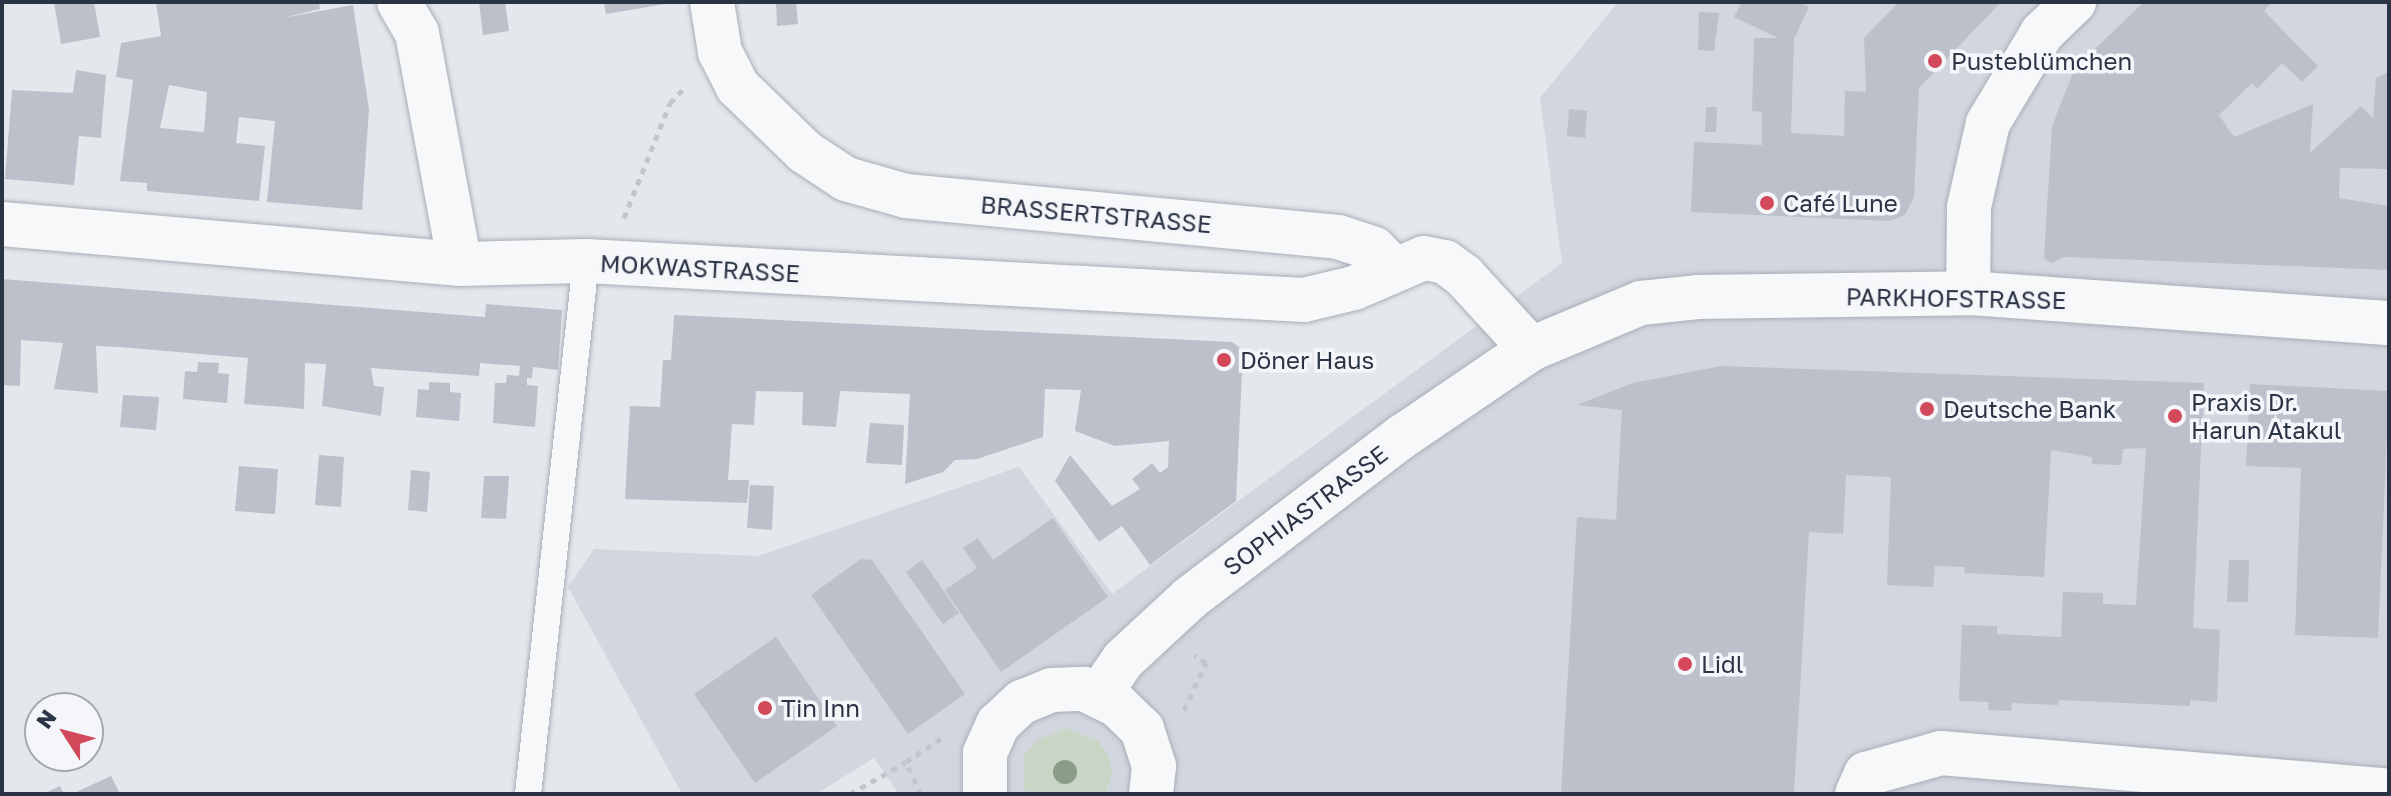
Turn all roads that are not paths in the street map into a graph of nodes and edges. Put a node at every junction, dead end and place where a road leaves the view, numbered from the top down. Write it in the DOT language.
graph roads {
  1 [pos="399,2"];
  2 [pos="712,2"];
  3 [pos="2074,2"];
  4 [pos="2,224"];
  5 [pos="586,261"];
  6 [pos="460,264"];
  7 [pos="1394,269"];
  8 [pos="1968,293"];
  9 [pos="2389,323"];
  10 [pos="1531,349"];
  11 [pos="1099,695"];
  12 [pos="978,791"];
  13 [pos="2389,791"];
  14 [pos="528,794"];
  15 [pos="1151,794"];
  16 [pos="1857,794"];
  1 -- 6 [label="street"];
  2 -- 7 [label="street, BRASSERTSTRASSE"];
  3 -- 8 [label="street"];
  4 -- 6 [label="street, MOKWASTRASSE"];
  5 -- 6 [label="street, MOKWASTRASSE"];
  5 -- 7 [label="street, MOKWASTRASSE"];
  5 -- 14 [label="lane"];
  7 -- 10 [label="street"];
  8 -- 9 [label="street, PARKHOFSTRASSE"];
  8 -- 10 [label="street, PARKHOFSTRASSE"];
  10 -- 11 [label="street, SOPHIASTRASSE"];
  11 -- 12 [label="street"];
  11 -- 15 [label="street"];
  13 -- 16 [label="street"];
}
